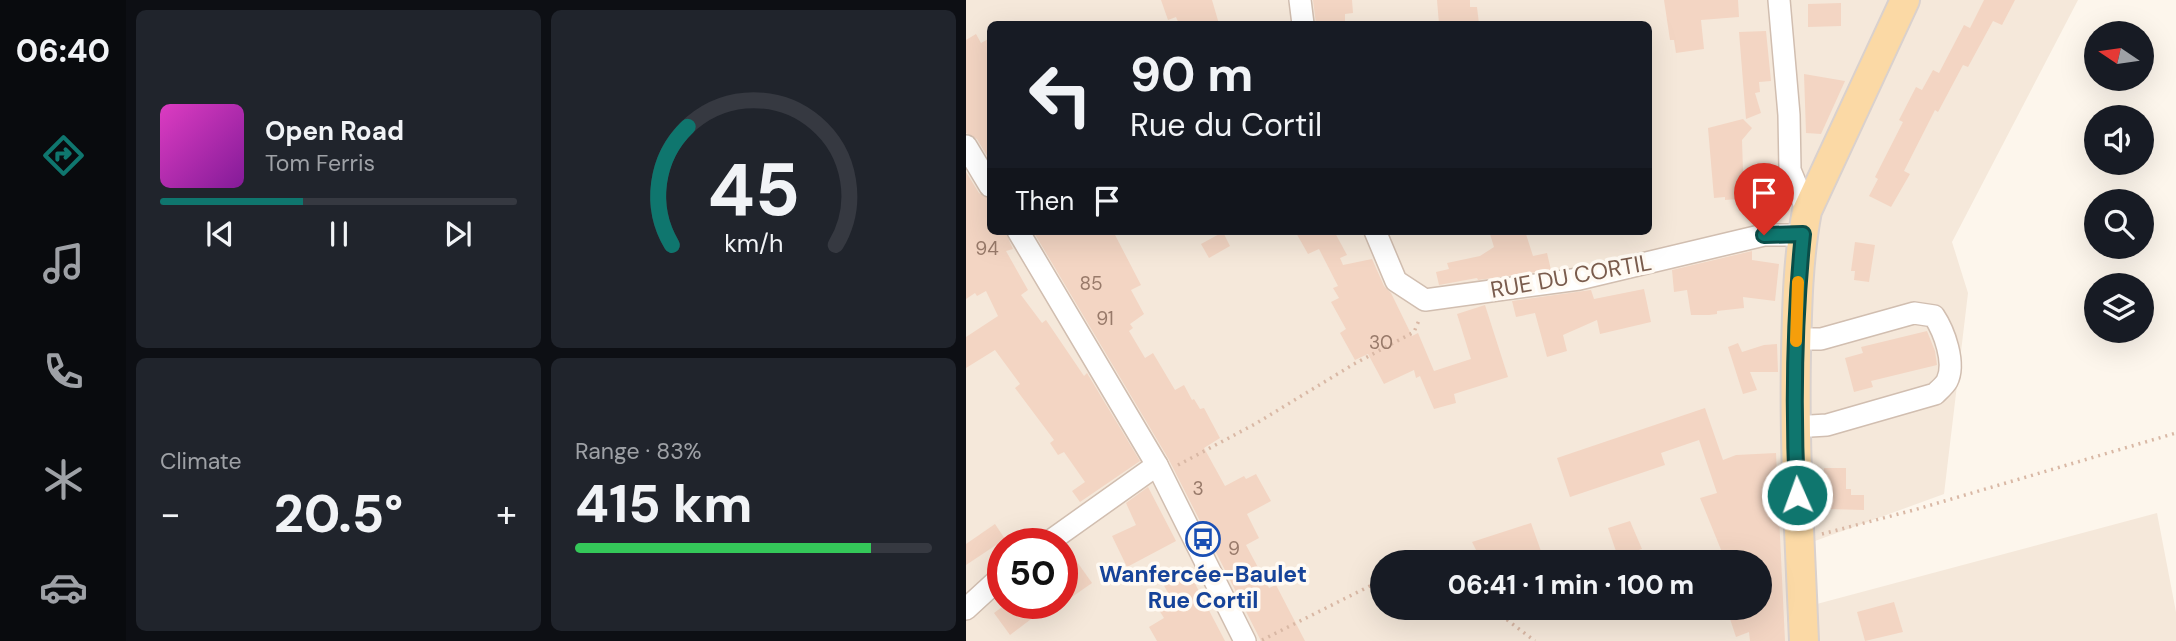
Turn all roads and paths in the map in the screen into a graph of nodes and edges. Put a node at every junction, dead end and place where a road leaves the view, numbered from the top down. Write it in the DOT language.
graph roads {
  1 [pos="1300,0"];
  2 [pos="1779,0"];
  3 [pos="1905,0"];
  4 [pos="1303,21"];
  5 [pos="966,146"];
  6 [pos="987,181"];
  7 [pos="1805,223"];
  8 [pos="1020,235"];
  9 [pos="1378,235"];
  10 [pos="1429,300"];
  11 [pos="1796,339"];
  12 [pos="1794,427"];
  13 [pos="2176,433"];
  14 [pos="1157,465"];
  15 [pos="1068,528"];
  16 [pos="1800,540"];
  17 [pos="1370,586"];
  18 [pos="987,590"];
  19 [pos="966,609"];
  20 [pos="1507,620"];
  21 [pos="1245,641"];
  22 [pos="1260,641"];
  23 [pos="1535,641"];
  24 [pos="1804,641"];
  1 -- 4 [label="street"];
  2 -- 7 [label="street"];
  3 -- 7 [label="main road"];
  5 -- 6 [label="street"];
  7 -- 10 [label="street, RUE DU CORTIL"];
  7 -- 11 [label="main road"];
  8 -- 14 [label="street"];
  9 -- 10 [label="street"];
  10 -- 14 [label="path"];
  11 -- 12 [label="main road"];
  11 -- 12 [label="street"];
  12 -- 16 [label="main road"];
  13 -- 16 [label="path"];
  14 -- 15 [label="street"];
  14 -- 21 [label="street"];
  16 -- 24 [label="main road"];
  17 -- 22 [label="path"];
  18 -- 19 [label="street"];
  20 -- 23 [label="path"];
}
